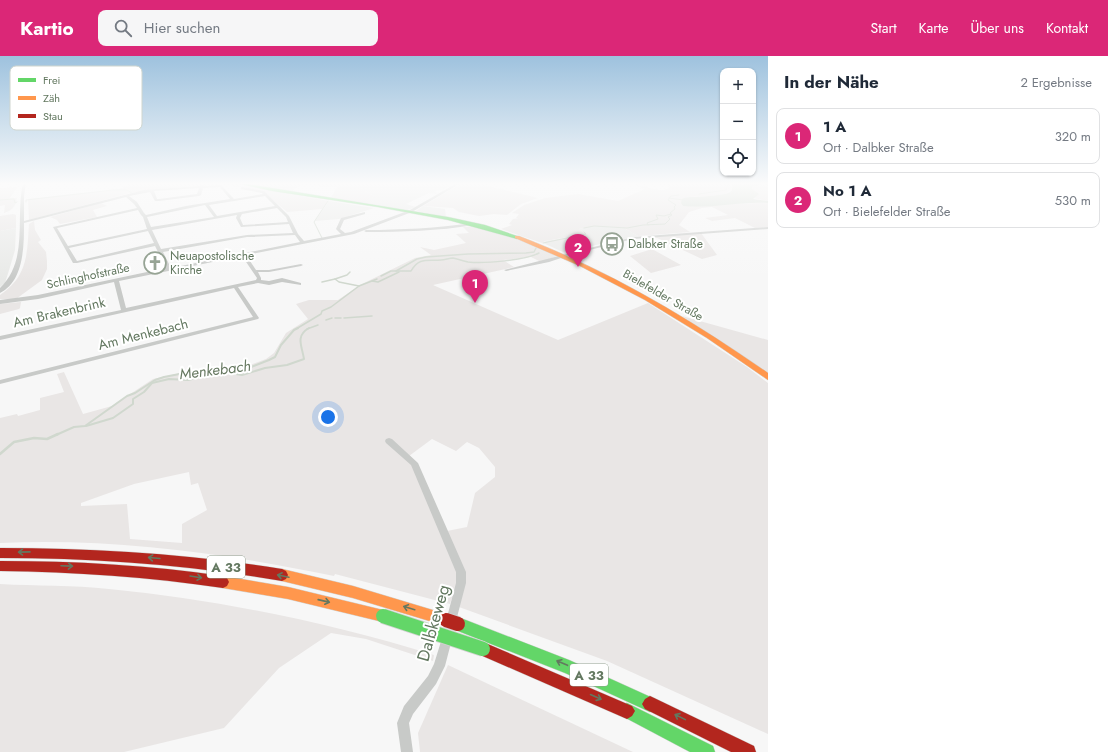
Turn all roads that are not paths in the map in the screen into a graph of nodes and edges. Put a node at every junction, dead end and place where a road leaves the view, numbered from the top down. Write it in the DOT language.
graph roads {
  1 [pos="22,215"];
  2 [pos="47,215"];
  3 [pos="111,215"];
  4 [pos="228,215"];
  5 [pos="239,215"];
  6 [pos="287,215"];
  7 [pos="355,215"];
  8 [pos="399,215"];
  9 [pos="427,215"];
  10 [pos="145,216"];
  11 [pos="216,217"];
  12 [pos="22,222"];
  13 [pos="291,223"];
  14 [pos="472,224"];
  15 [pos="768,228"];
  16 [pos="149,230"];
  17 [pos="364,230"];
  18 [pos="296,234"];
  19 [pos="345,235"];
  20 [pos="303,243"];
  21 [pos="156,244"];
  22 [pos="68,247"];
  23 [pos="160,251"];
  24 [pos="243,254"];
  25 [pos="563,256"];
  26 [pos="302,265"];
  27 [pos="169,269"];
  28 [pos="506,270"];
  29 [pos="254,271"];
  30 [pos="258,280"];
  31 [pos="116,281"];
  32 [pos="299,284"];
  33 [pos="235,286"];
  34 [pos="0,291"];
  35 [pos="0,302"];
  36 [pos="124,310"];
  37 [pos="0,338"];
  38 [pos="768,377"];
  39 [pos="0,382"];
  40 [pos="389,441"];
  41 [pos="0,553"];
  42 [pos="0,566"];
  43 [pos="407,752"];
  44 [pos="706,752"];
  45 [pos="748,752"];
  1 -- 12 [label="street"];
  2 -- 12 [label="street"];
  3 -- 22 [label="street"];
  4 -- 11 [label="street"];
  5 -- 13 [label="street"];
  6 -- 13 [label="street"];
  7 -- 19 [label="street"];
  8 -- 17 [label="street, Schlinghofstraße"];
  9 -- 14 [label="main road, Bielefelder Straße"];
  10 -- 16 [label="street"];
  11 -- 16 [label="street"];
  12 -- 34 [label="street"];
  13 -- 18 [label="street"];
  14 -- 17 [label="street"];
  14 -- 25 [label="main road, Bielefelder Straße"];
  15 -- 25 [label="street"];
  16 -- 21 [label="street"];
  16 -- 22 [label="street"];
  17 -- 19 [label="street, Schlinghofstraße"];
  18 -- 20 [label="street"];
  18 -- 23 [label="street"];
  19 -- 20 [label="street, Schlinghofstraße"];
  20 -- 24 [label="street, Schlinghofstraße"];
  21 -- 22 [label="street"];
  21 -- 23 [label="street"];
  23 -- 27 [label="street"];
  24 -- 27 [label="street, Schlinghofstraße"];
  24 -- 29 [label="street"];
  25 -- 28 [label="street"];
  25 -- 38 [label="main road, Bielefelder Straße"];
  26 -- 29 [label="street"];
  27 -- 31 [label="street, Schlinghofstraße"];
  29 -- 30 [label="street"];
  30 -- 32 [label="street, Am Brakenbrink"];
  30 -- 33 [label="street, Am Brakenbrink"];
  31 -- 35 [label="street, Schlinghofstraße"];
  31 -- 36 [label="street, Am Brakenbrink"];
  33 -- 36 [label="street, Am Brakenbrink"];
  33 -- 39 [label="street, Am Menkebach"];
  36 -- 37 [label="street, Am Brakenbrink"];
  40 -- 43 [label="street, Dalbkeweg"];
  45 -- 41 [label="main road, A 33, one-way, bridge"];
  42 -- 44 [label="main road, A 33, one-way, bridge"];
}
